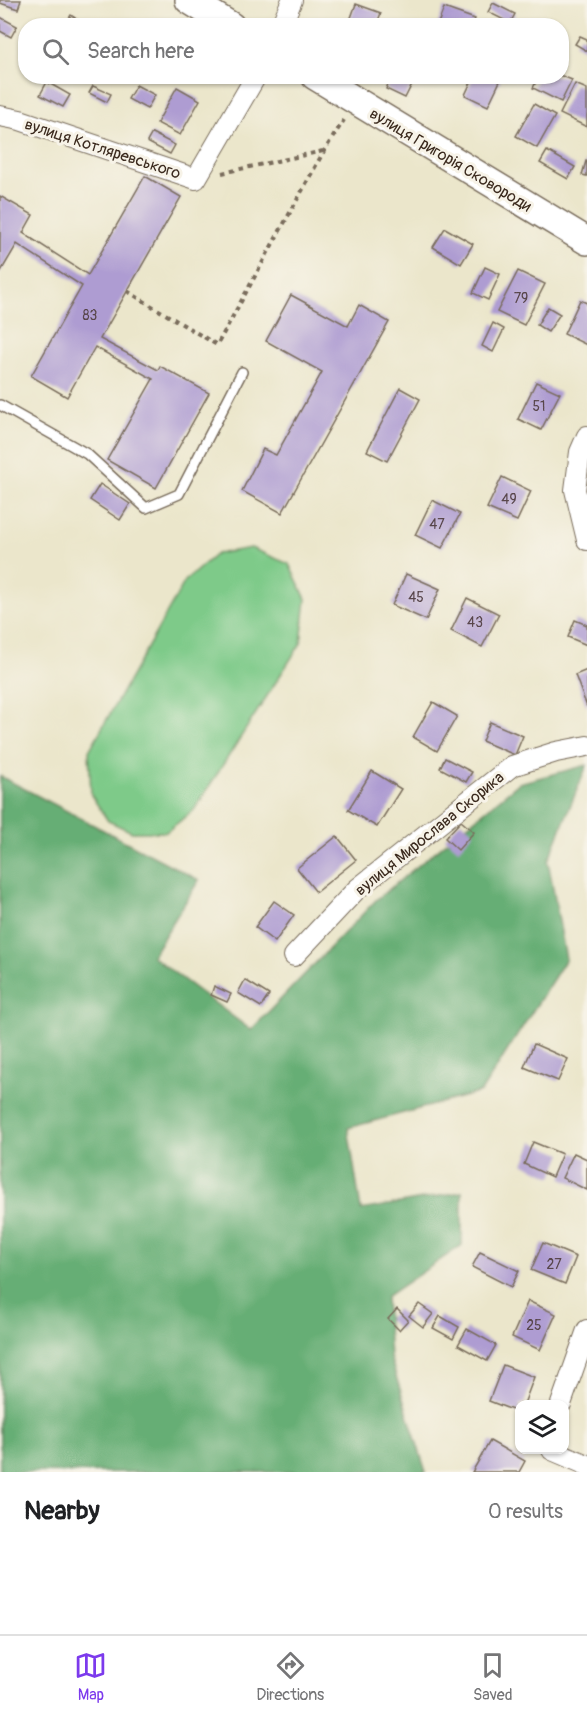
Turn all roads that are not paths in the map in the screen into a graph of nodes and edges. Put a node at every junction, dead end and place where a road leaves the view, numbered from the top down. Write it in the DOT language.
graph roads {
  1 [pos="189,0"];
  2 [pos="292,0"];
  3 [pos="218,18"];
  4 [pos="284,18"];
  5 [pos="251,84"];
  6 [pos="328,84"];
  7 [pos="0,116"];
  8 [pos="587,241"];
  9 [pos="242,372"];
  10 [pos="0,405"];
  11 [pos="587,436"];
  12 [pos="586,537"];
  13 [pos="587,746"];
  14 [pos="294,956"];
  15 [pos="587,1330"];
  16 [pos="562,1400"];
  17 [pos="563,1454"];
  18 [pos="587,1465"];
  1 -- 3 [label="street"];
  2 -- 4 [label="street"];
  5 -- 7 [label="street, вулиця Котляревського"];
  6 -- 8 [label="street, вулиця Григорія Сковороди"];
  9 -- 10 [label="lane"];
  11 -- 12 [label="street"];
  13 -- 14 [label="street, вулиця Мирослава Скорика"];
  15 -- 16 [label="street"];
  17 -- 18 [label="street"];
}
